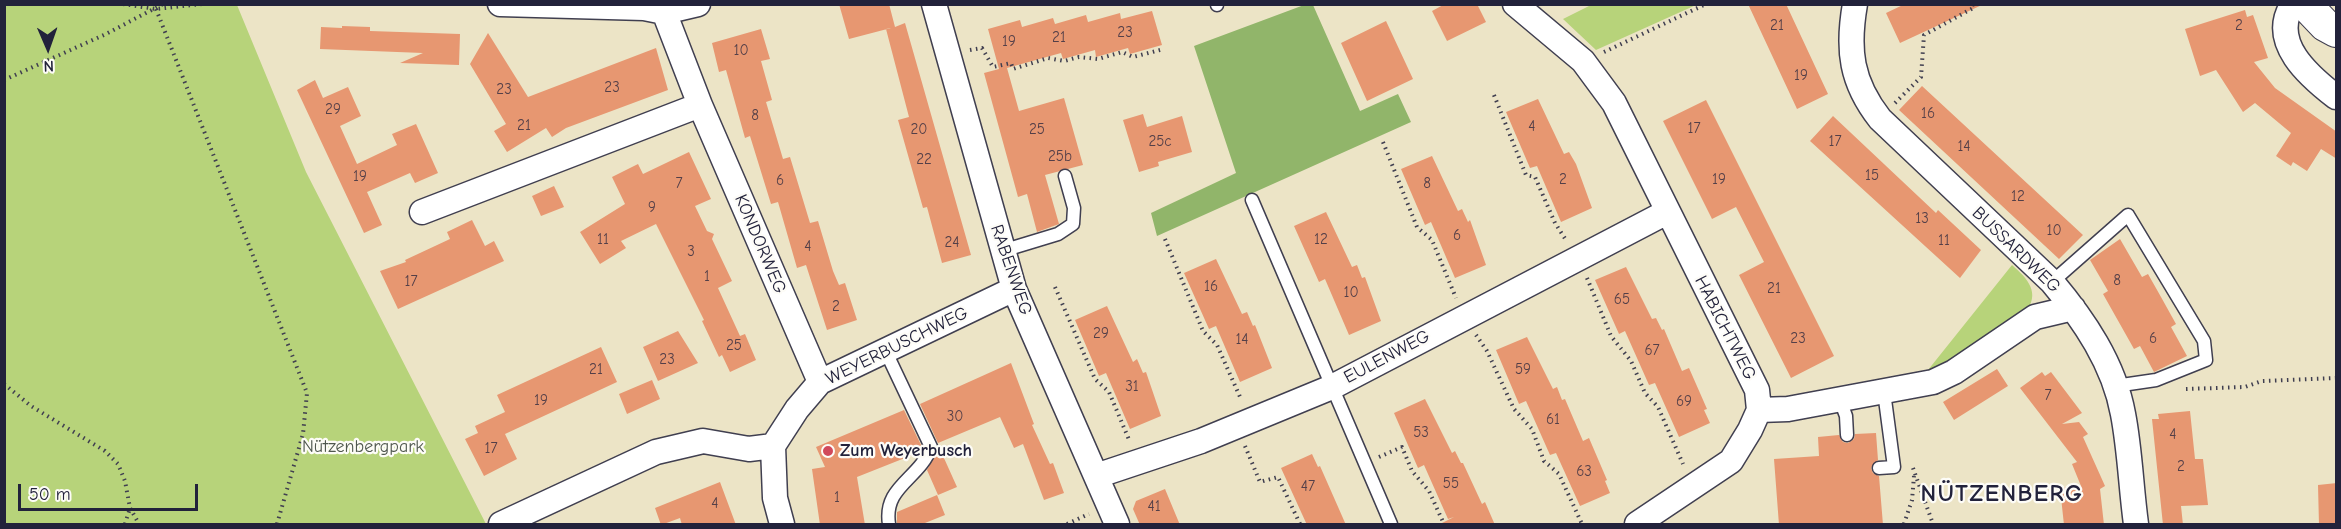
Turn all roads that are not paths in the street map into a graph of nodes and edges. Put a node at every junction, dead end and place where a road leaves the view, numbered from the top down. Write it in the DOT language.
graph roads {
  1 [pos="500,4"];
  2 [pos="698,4"];
  3 [pos="934,4"];
  4 [pos="1515,4"];
  5 [pos="1855,4"];
  6 [pos="2293,4"];
  7 [pos="2305,4"];
  8 [pos="663,8"];
  9 [pos="2337,31"];
  10 [pos="2337,97"];
  11 [pos="700,105"];
  12 [pos="1065,176"];
  13 [pos="1252,200"];
  14 [pos="422,212"];
  15 [pos="1667,212"];
  16 [pos="1002,251"];
  17 [pos="2052,282"];
  18 [pos="1014,289"];
  19 [pos="2073,308"];
  20 [pos="886,352"];
  21 [pos="820,382"];
  22 [pos="2115,386"];
  23 [pos="1332,387"];
  24 [pos="1884,392"];
  25 [pos="1840,400"];
  26 [pos="1759,410"];
  27 [pos="1847,435"];
  28 [pos="774,446"];
  29 [pos="1879,468"];
  30 [pos="1096,476"];
  31 [pos="501,525"];
  32 [pos="782,525"];
  33 [pos="889,525"];
  34 [pos="1117,525"];
  35 [pos="1391,525"];
  36 [pos="1637,525"];
  37 [pos="2136,525"];
  1 -- 8 [label="street"];
  2 -- 8 [label="street"];
  3 -- 16 [label="street, RABENWEG"];
  4 -- 15 [label="street, HABICHTWEG"];
  5 -- 17 [label="street, BUSSARDWEG"];
  6 -- 10 [label="street"];
  7 -- 9 [label="street"];
  8 -- 11 [label="street, KONDORWEG"];
  11 -- 14 [label="street"];
  11 -- 21 [label="street, KONDORWEG"];
  12 -- 16 [label="lane"];
  13 -- 23 [label="lane"];
  15 -- 23 [label="street, EULENWEG"];
  15 -- 26 [label="street, HABICHTWEG"];
  16 -- 18 [label="street, RABENWEG"];
  17 -- 19 [label="street, BUSSARDWEG"];
  17 -- 22 [label="lane"];
  18 -- 20 [label="street, WEYERBUSCHWEG"];
  18 -- 30 [label="street, RABENWEG"];
  19 -- 22 [label="street, BUSSARDWEG"];
  19 -- 24 [label="street"];
  20 -- 21 [label="street, WEYERBUSCHWEG"];
  20 -- 33 [label="lane"];
  21 -- 28 [label="street, WEYERBUSCHWEG"];
  22 -- 37 [label="street, BUSSARDWEG"];
  23 -- 30 [label="street, EULENWEG"];
  23 -- 35 [label="lane"];
  24 -- 25 [label="street"];
  24 -- 29 [label="lane"];
  25 -- 26 [label="street"];
  25 -- 27 [label="lane"];
  26 -- 36 [label="street"];
  28 -- 31 [label="street"];
  28 -- 32 [label="street"];
  30 -- 34 [label="street, RABENWEG"];
}
